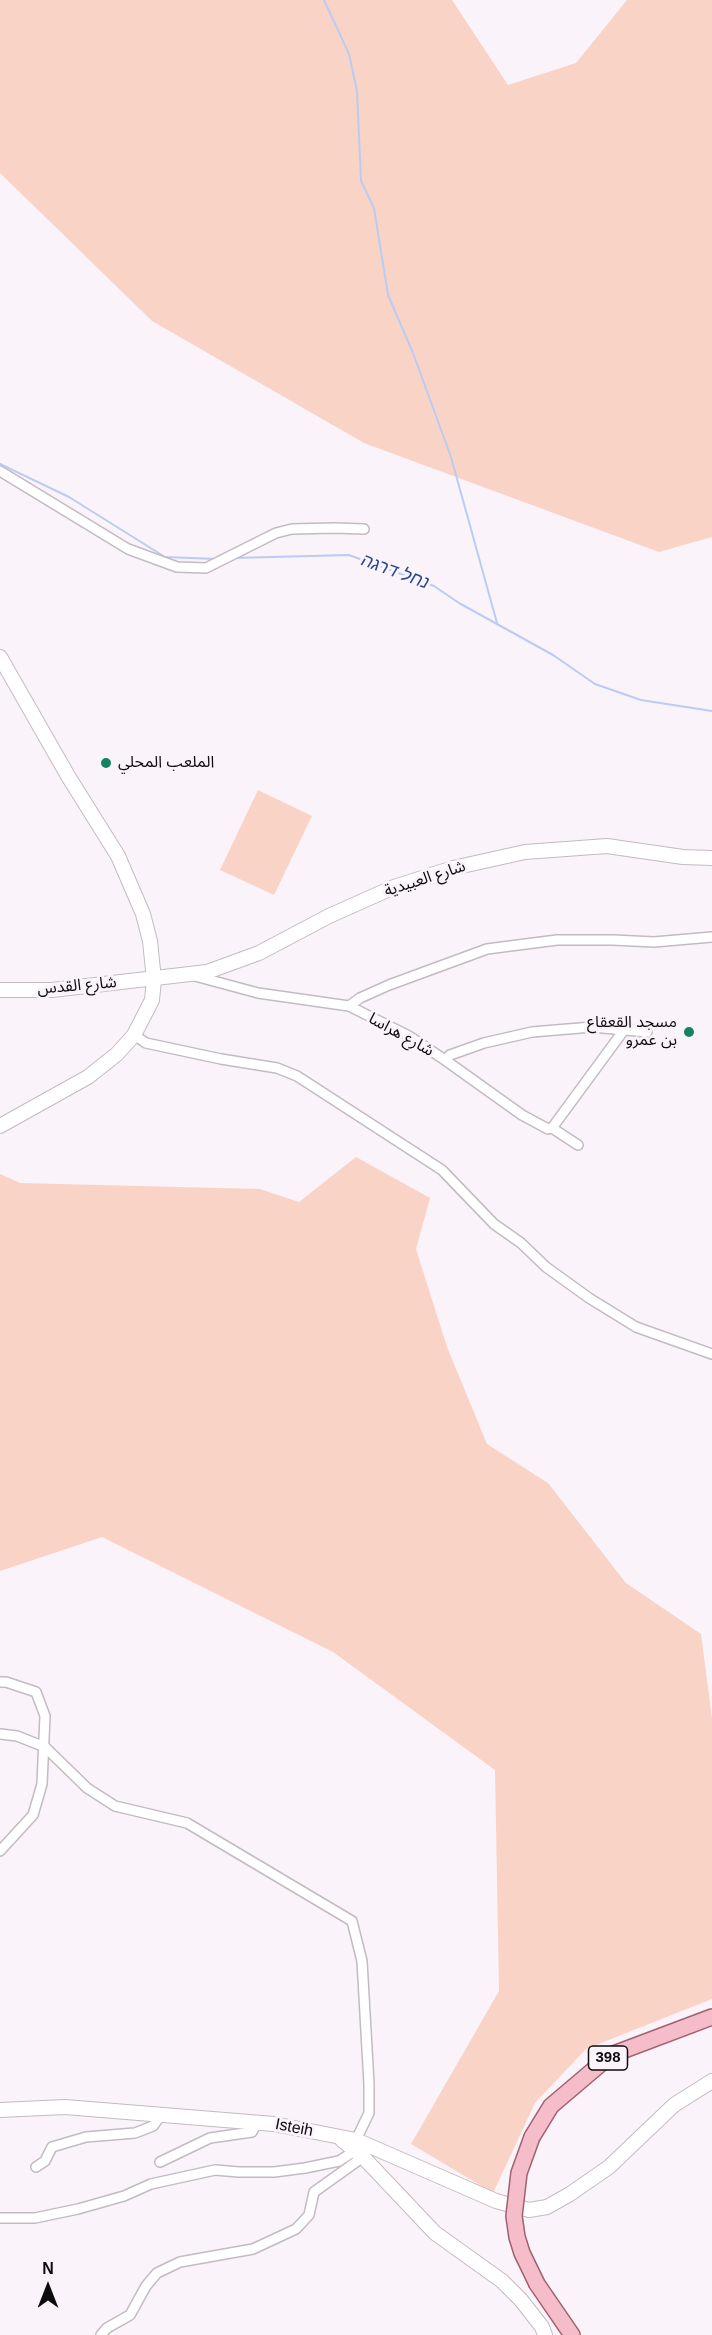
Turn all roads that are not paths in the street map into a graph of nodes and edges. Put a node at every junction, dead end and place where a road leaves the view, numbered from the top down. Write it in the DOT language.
graph roads {
  1 [pos="0,471"];
  2 [pos="364,529"];
  3 [pos="0,657"];
  4 [pos="712,858"];
  5 [pos="712,937"];
  6 [pos="190,975"];
  7 [pos="154,980"];
  8 [pos="0,990"];
  9 [pos="349,1006"];
  10 [pos="624,1030"];
  11 [pos="646,1032"];
  12 [pos="134,1035"];
  13 [pos="445,1060"];
  14 [pos="0,1126"];
  15 [pos="552,1128"];
  16 [pos="578,1145"];
  17 [pos="712,1354"];
  18 [pos="0,1682"];
  19 [pos="0,1734"];
  20 [pos="45,1747"];
  21 [pos="0,1851"];
  22 [pos="712,2017"];
  23 [pos="712,2081"];
  24 [pos="0,2110"];
  25 [pos="161,2115"];
  26 [pos="257,2122"];
  27 [pos="358,2149"];
  28 [pos="160,2163"];
  29 [pos="36,2168"];
  30 [pos="0,2218"];
  31 [pos="101,2335"];
  32 [pos="544,2335"];
  33 [pos="572,2335"];
  1 -- 2 [label="street"];
  3 -- 7 [label="street"];
  4 -- 6 [label="street, شارع العبيدية"];
  5 -- 9 [label="street"];
  6 -- 7 [label="street, شارع العبيدية"];
  6 -- 9 [label="street, شارع هراسا"];
  7 -- 8 [label="street, شارع القدس"];
  7 -- 12 [label="street"];
  9 -- 13 [label="street, شارع هراسا"];
  10 -- 11 [label="street, شارع هراسا"];
  10 -- 13 [label="street, شارع هراسا"];
  10 -- 15 [label="street"];
  12 -- 14 [label="street"];
  12 -- 17 [label="street"];
  13 -- 15 [label="street"];
  15 -- 16 [label="street"];
  18 -- 20 [label="street"];
  19 -- 20 [label="street"];
  20 -- 21 [label="street"];
  20 -- 27 [label="street"];
  22 -- 33 [label="main road, 398, bridge"];
  23 -- 27 [label="street"];
  24 -- 25 [label="street, Isteih"];
  25 -- 26 [label="street, Isteih"];
  25 -- 29 [label="street"];
  26 -- 27 [label="street, Isteih"];
  26 -- 28 [label="street"];
  27 -- 30 [label="street"];
  27 -- 31 [label="street"];
  27 -- 32 [label="street"];
}
